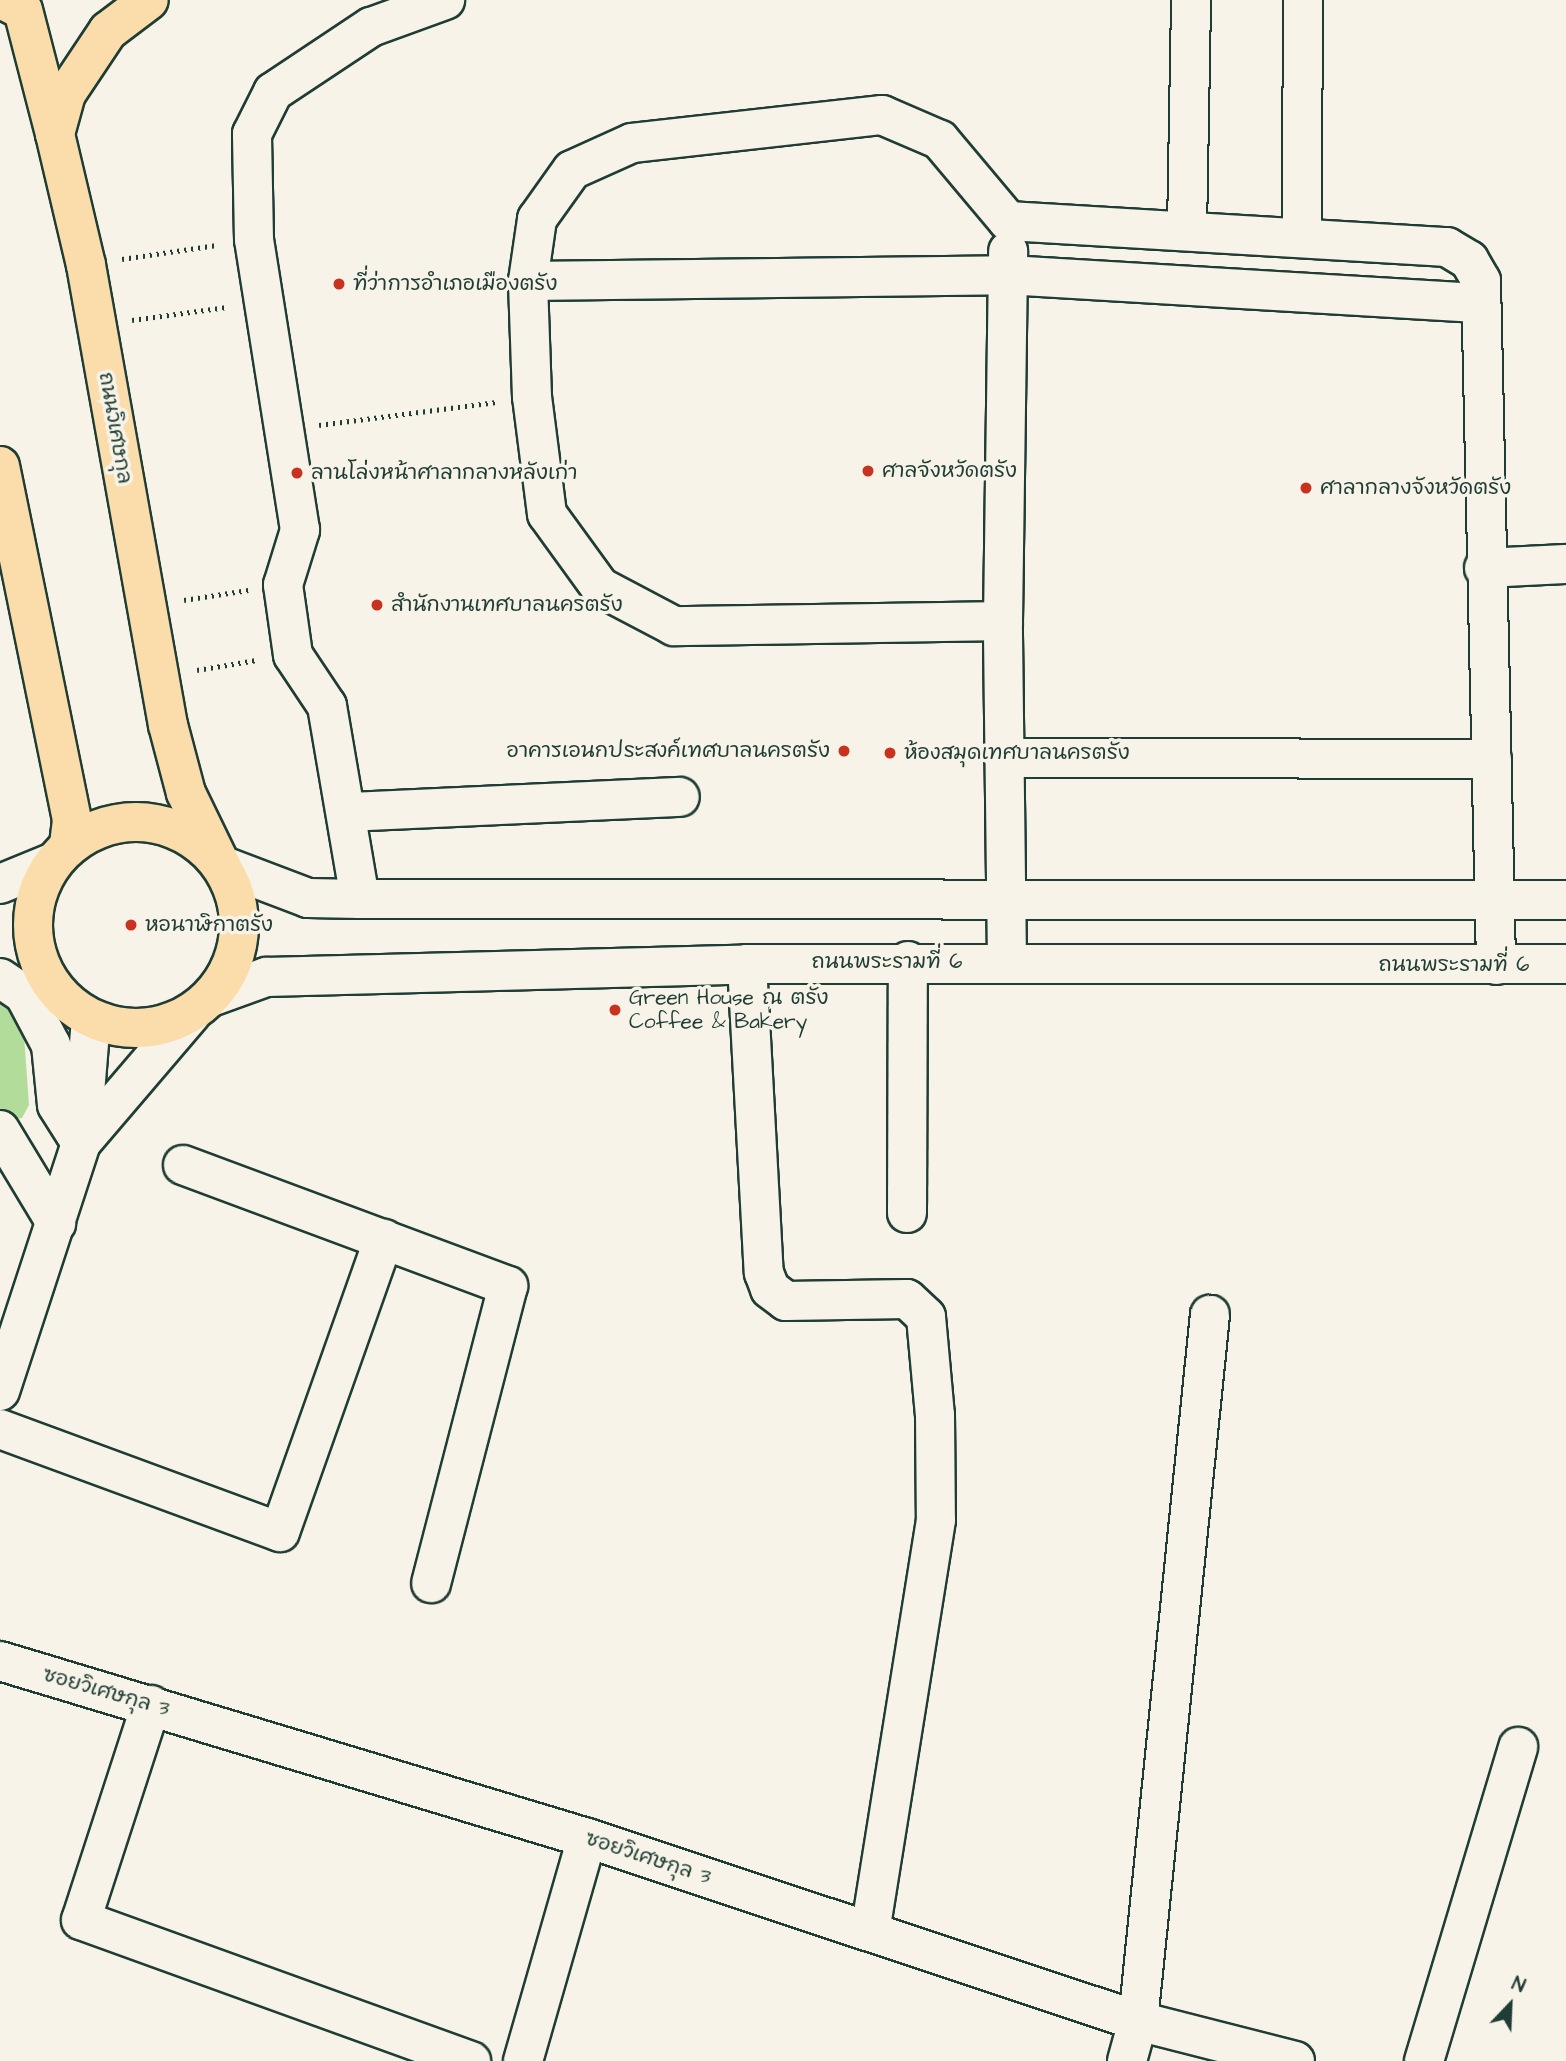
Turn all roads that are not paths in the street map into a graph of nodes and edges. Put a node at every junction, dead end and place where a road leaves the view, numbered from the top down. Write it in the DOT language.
graph roads {
  1 [pos="149,0"];
  2 [pos="445,0"];
  3 [pos="1191,0"];
  4 [pos="1303,0"];
  5 [pos="19,7"];
  6 [pos="55,134"];
  7 [pos="1008,221"];
  8 [pos="1187,231"];
  9 [pos="1302,238"];
  10 [pos="1007,275"];
  11 [pos="528,281"];
  12 [pos="1481,303"];
  13 [pos="0,466"];
  14 [pos="1566,564"];
  15 [pos="1484,568"];
  16 [pos="1003,621"];
  17 [pos="1004,758"];
  18 [pos="1492,759"];
  19 [pos="680,797"];
  20 [pos="348,812"];
  21 [pos="61,854"];
  22 [pos="221,865"];
  23 [pos="0,884"];
  24 [pos="360,900"];
  25 [pos="1566,900"];
  26 [pos="1005,901"];
  27 [pos="1495,901"];
  28 [pos="908,961"];
  29 [pos="1007,962"];
  30 [pos="747,964"];
  31 [pos="1566,964"];
  32 [pos="1496,965"];
  33 [pos="43,971"];
  34 [pos="0,978"];
  35 [pos="201,1006"];
  36 [pos="91,1019"];
  37 [pos="0,1129"];
  38 [pos="81,1143"];
  39 [pos="183,1165"];
  40 [pos="907,1213"];
  41 [pos="56,1223"];
  42 [pos="384,1239"];
  43 [pos="1210,1315"];
  44 [pos="0,1391"];
  45 [pos="0,1429"];
  46 [pos="431,1583"];
  47 [pos="0,1661"];
  48 [pos="151,1704"];
  49 [pos="1518,1747"];
  50 [pos="587,1838"];
  51 [pos="870,1932"];
  52 [pos="1138,2021"];
  53 [pos="471,2061"];
  54 [pos="523,2061"];
  55 [pos="1127,2061"];
  56 [pos="1295,2061"];
  57 [pos="1424,2061"];
  1 -- 6 [label="main road"];
  2 -- 20 [label="street"];
  3 -- 8 [label="street"];
  4 -- 9 [label="street"];
  5 -- 6 [label="main road, ถนนวิเศษกุล"];
  6 -- 22 [label="main road, ถนนวิเศษกุล"];
  7 -- 8 [label="street"];
  7 -- 10 [label="street"];
  7 -- 11 [label="street"];
  8 -- 9 [label="street"];
  9 -- 12 [label="street"];
  10 -- 11 [label="street"];
  10 -- 12 [label="street"];
  10 -- 16 [label="street"];
  11 -- 16 [label="street"];
  12 -- 15 [label="street"];
  13 -- 21 [label="main road"];
  14 -- 15 [label="street"];
  15 -- 18 [label="street"];
  16 -- 17 [label="street"];
  17 -- 18 [label="street"];
  17 -- 26 [label="street"];
  18 -- 27 [label="street"];
  19 -- 20 [label="street"];
  20 -- 24 [label="street"];
  21 -- 22 [label="main road"];
  21 -- 23 [label="street"];
  21 -- 33 [label="main road"];
  22 -- 24 [label="street"];
  22 -- 35 [label="main road"];
  24 -- 26 [label="street"];
  25 -- 27 [label="street"];
  26 -- 27 [label="street"];
  26 -- 29 [label="street"];
  27 -- 32 [label="street"];
  28 -- 29 [label="street, ถนนพระรามที่ 6"];
  28 -- 30 [label="street, ถนนพระรามที่ 6"];
  28 -- 40 [label="street"];
  29 -- 32 [label="street, ถนนพระรามที่ 6"];
  30 -- 35 [label="street, ถนนพระรามที่ 6"];
  30 -- 51 [label="street"];
  31 -- 32 [label="street, ถนนพระรามที่ 6"];
  33 -- 34 [label="street"];
  33 -- 36 [label="main road"];
  34 -- 38 [label="street"];
  35 -- 36 [label="main road"];
  35 -- 38 [label="street"];
  36 -- 38 [label="street"];
  37 -- 41 [label="street"];
  38 -- 41 [label="street"];
  39 -- 42 [label="street"];
  41 -- 44 [label="street"];
  42 -- 45 [label="street"];
  42 -- 46 [label="street"];
  43 -- 52 [label="street"];
  47 -- 48 [label="street, ซอยวิเศษกุล 3"];
  48 -- 50 [label="street, ซอยวิเศษกุล 3"];
  48 -- 53 [label="street"];
  49 -- 57 [label="street"];
  50 -- 51 [label="street, ซอยวิเศษกุล 3"];
  50 -- 54 [label="street"];
  51 -- 52 [label="street, ซอยวิเศษกุล 3"];
  52 -- 55 [label="street"];
  52 -- 56 [label="street, ซอยวิเศษกุล 3"];
}
